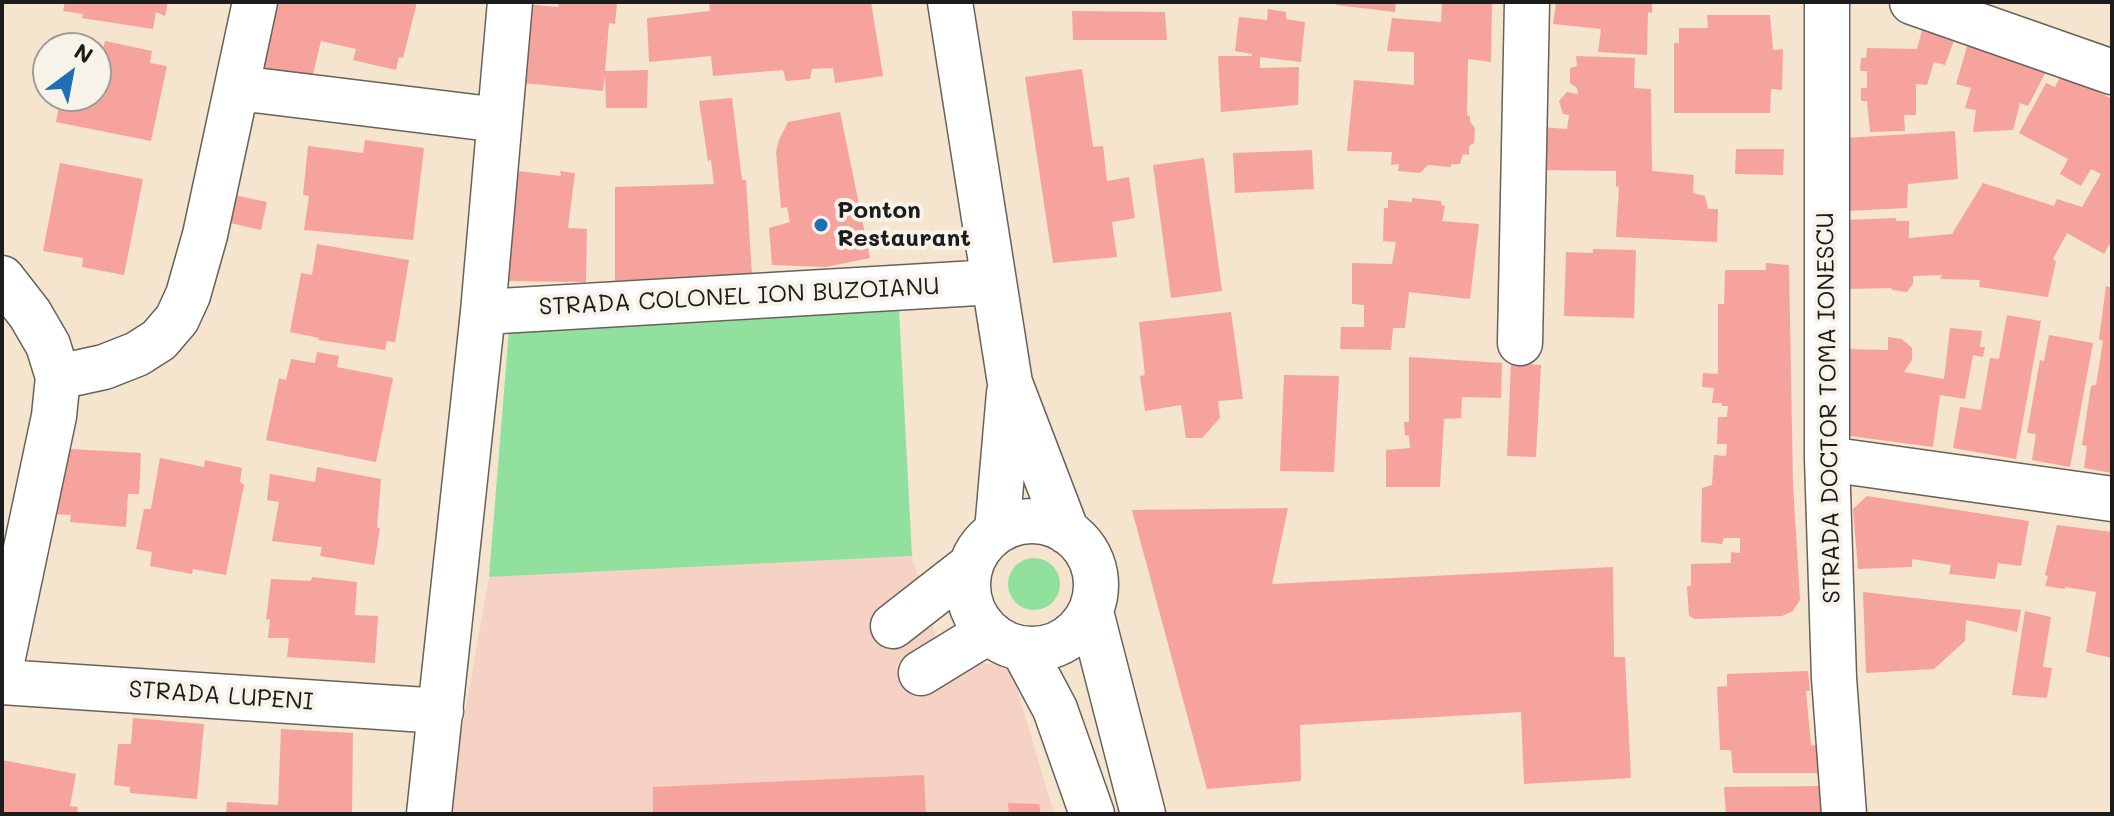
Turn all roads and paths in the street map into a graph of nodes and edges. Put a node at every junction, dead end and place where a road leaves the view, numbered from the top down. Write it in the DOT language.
graph roads {
  1 [pos="255,2"];
  2 [pos="510,2"];
  3 [pos="950,2"];
  4 [pos="1527,2"];
  5 [pos="1827,2"];
  6 [pos="1912,2"];
  7 [pos="2112,72"];
  8 [pos="238,88"];
  9 [pos="499,120"];
  10 [pos="2,278"];
  11 [pos="994,282"];
  12 [pos="483,312"];
  13 [pos="1520,343"];
  14 [pos="58,377"];
  15 [pos="1010,383"];
  16 [pos="1827,459"];
  17 [pos="2112,499"];
  18 [pos="997,531"];
  19 [pos="1067,532"];
  20 [pos="970,566"];
  21 [pos="1091,612"];
  22 [pos="893,626"];
  23 [pos="1005,641"];
  24 [pos="2,662"];
  25 [pos="921,673"];
  26 [pos="2,682"];
  27 [pos="441,711"];
  28 [pos="429,814"];
  29 [pos="1092,814"];
  30 [pos="1143,814"];
  31 [pos="1844,814"];
  1 -- 8 [label="street"];
  2 -- 9 [label="street"];
  3 -- 11 [label="street"];
  4 -- 13 [label="street"];
  5 -- 16 [label="street, STRADA DOCTOR TOMA IONESCU"];
  6 -- 7 [label="street"];
  8 -- 9 [label="street"];
  8 -- 14 [label="street"];
  9 -- 12 [label="street"];
  10 -- 14 [label="street"];
  11 -- 12 [label="street, STRADA COLONEL ION BUZOIANU"];
  11 -- 15 [label="street"];
  12 -- 27 [label="street"];
  14 -- 24 [label="street"];
  15 -- 18 [label="street"];
  15 -- 19 [label="street"];
  16 -- 17 [label="street"];
  16 -- 31 [label="street, STRADA DOCTOR TOMA IONESCU"];
  18 -- 19 [label="street"];
  18 -- 20 [label="street"];
  19 -- 21 [label="street"];
  20 -- 22 [label="street"];
  20 -- 23 [label="street"];
  21 -- 23 [label="street"];
  21 -- 30 [label="street"];
  23 -- 25 [label="street"];
  23 -- 29 [label="street"];
  26 -- 27 [label="street, STRADA LUPENI"];
  27 -- 28 [label="street"];
}
